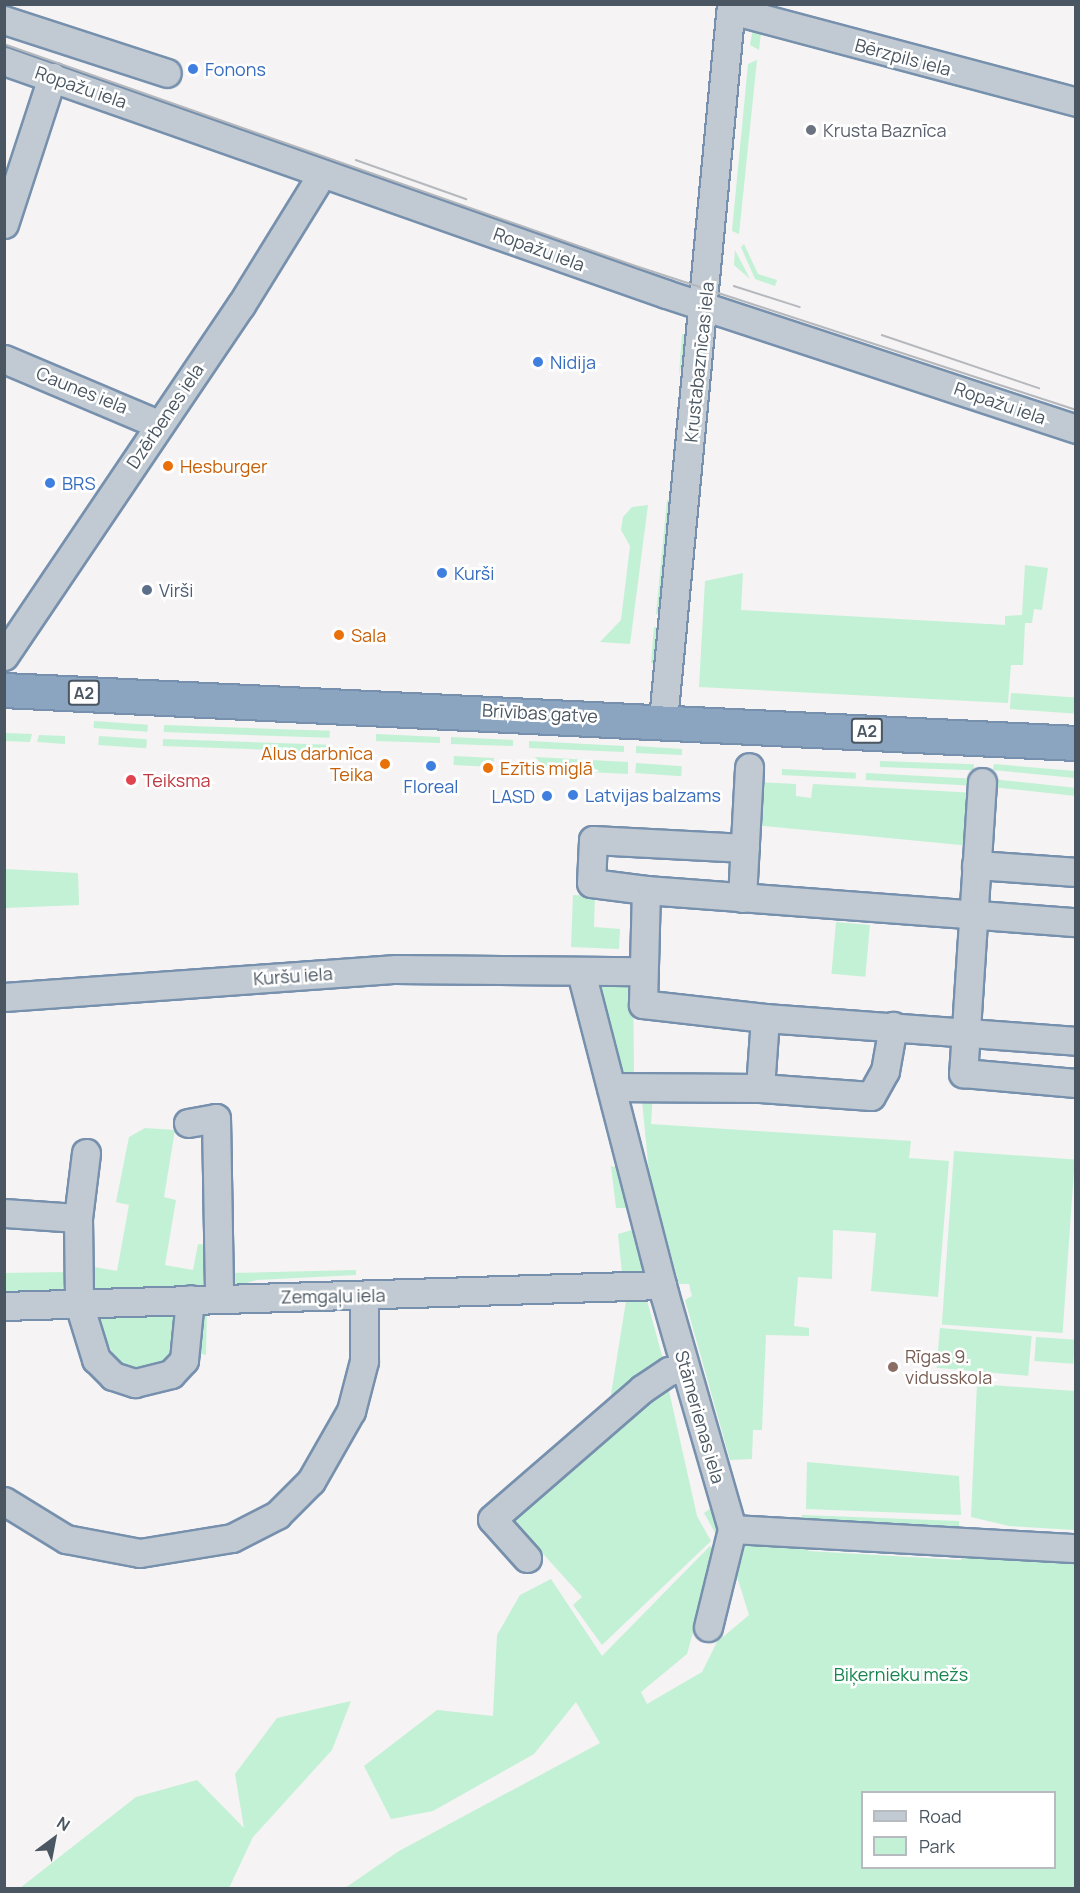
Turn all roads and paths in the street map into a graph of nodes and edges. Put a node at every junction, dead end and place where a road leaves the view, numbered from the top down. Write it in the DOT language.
graph roads {
  1 [pos="731,7"];
  2 [pos="4,20"];
  3 [pos="4,62"];
  4 [pos="52,77"];
  5 [pos="1076,102"];
  6 [pos="144,109"];
  7 [pos="322,174"];
  8 [pos="4,224"];
  9 [pos="705,304"];
  10 [pos="4,359"];
  11 [pos="158,424"];
  12 [pos="1076,429"];
  13 [pos="4,656"];
  14 [pos="4,690"];
  15 [pos="663,720"];
  16 [pos="1076,742"];
  17 [pos="749,767"];
  18 [pos="982,782"];
  19 [pos="745,848"];
  20 [pos="976,865"];
  21 [pos="1076,872"];
  22 [pos="646,890"];
  23 [pos="742,898"];
  24 [pos="973,913"];
  25 [pos="1076,922"];
  26 [pos="640,971"];
  27 [pos="581,972"];
  28 [pos="4,997"];
  29 [pos="765,1018"];
  30 [pos="893,1026"];
  31 [pos="965,1031"];
  32 [pos="1076,1041"];
  33 [pos="1076,1083"];
  34 [pos="611,1086"];
  35 [pos="760,1088"];
  36 [pos="188,1123"];
  37 [pos="86,1153"];
  38 [pos="4,1213"];
  39 [pos="78,1218"];
  40 [pos="662,1285"];
  41 [pos="364,1295"];
  42 [pos="219,1298"];
  43 [pos="190,1299"];
  44 [pos="79,1304"];
  45 [pos="4,1306"];
  46 [pos="685,1368"];
  47 [pos="4,1501"];
  48 [pos="732,1529"];
  49 [pos="1076,1548"];
  50 [pos="526,1558"];
  51 [pos="708,1627"];
  1 -- 5 [label="street, Bērzpils iela"];
  1 -- 9 [label="street, Krustabaznīcas iela"];
  2 -- 6 [label="street"];
  3 -- 4 [label="street, Ropažu iela"];
  4 -- 6 [label="street, Ropažu iela"];
  4 -- 8 [label="street"];
  6 -- 7 [label="street, Ropažu iela"];
  7 -- 9 [label="street, Ropažu iela"];
  7 -- 11 [label="street, Dzērbenes iela"];
  9 -- 12 [label="street, Ropažu iela"];
  9 -- 15 [label="street, Krustabaznīcas iela"];
  10 -- 11 [label="street, Caunes iela"];
  11 -- 13 [label="street, Dzērbenes iela"];
  14 -- 15 [label="highway, Brīvības gatve / A2"];
  15 -- 16 [label="highway, Brīvības gatve / A2"];
  17 -- 19 [label="street"];
  18 -- 20 [label="street"];
  19 -- 22 [label="street"];
  19 -- 23 [label="street"];
  20 -- 21 [label="street"];
  20 -- 24 [label="street"];
  22 -- 23 [label="street"];
  22 -- 26 [label="street"];
  23 -- 24 [label="street"];
  24 -- 25 [label="street"];
  24 -- 31 [label="street"];
  26 -- 27 [label="street, Kuršu iela"];
  26 -- 29 [label="street"];
  27 -- 28 [label="street, Kuršu iela"];
  27 -- 34 [label="street, Stāmerienas iela"];
  29 -- 30 [label="street"];
  29 -- 35 [label="street"];
  30 -- 31 [label="street"];
  30 -- 35 [label="street"];
  31 -- 32 [label="street"];
  31 -- 33 [label="street"];
  34 -- 35 [label="street"];
  34 -- 40 [label="street, Stāmerienas iela"];
  36 -- 42 [label="street"];
  37 -- 39 [label="street"];
  38 -- 39 [label="street"];
  39 -- 44 [label="street"];
  40 -- 41 [label="street, Zemgaļu iela"];
  40 -- 46 [label="street, Stāmerienas iela"];
  41 -- 42 [label="street, Zemgaļu iela"];
  41 -- 47 [label="street"];
  42 -- 43 [label="street, Zemgaļu iela"];
  43 -- 44 [label="street, Zemgaļu iela"];
  43 -- 44 [label="street"];
  44 -- 45 [label="street, Zemgaļu iela"];
  46 -- 48 [label="street, Stāmerienas iela"];
  46 -- 50 [label="street"];
  48 -- 49 [label="street"];
  48 -- 51 [label="street"];
}
